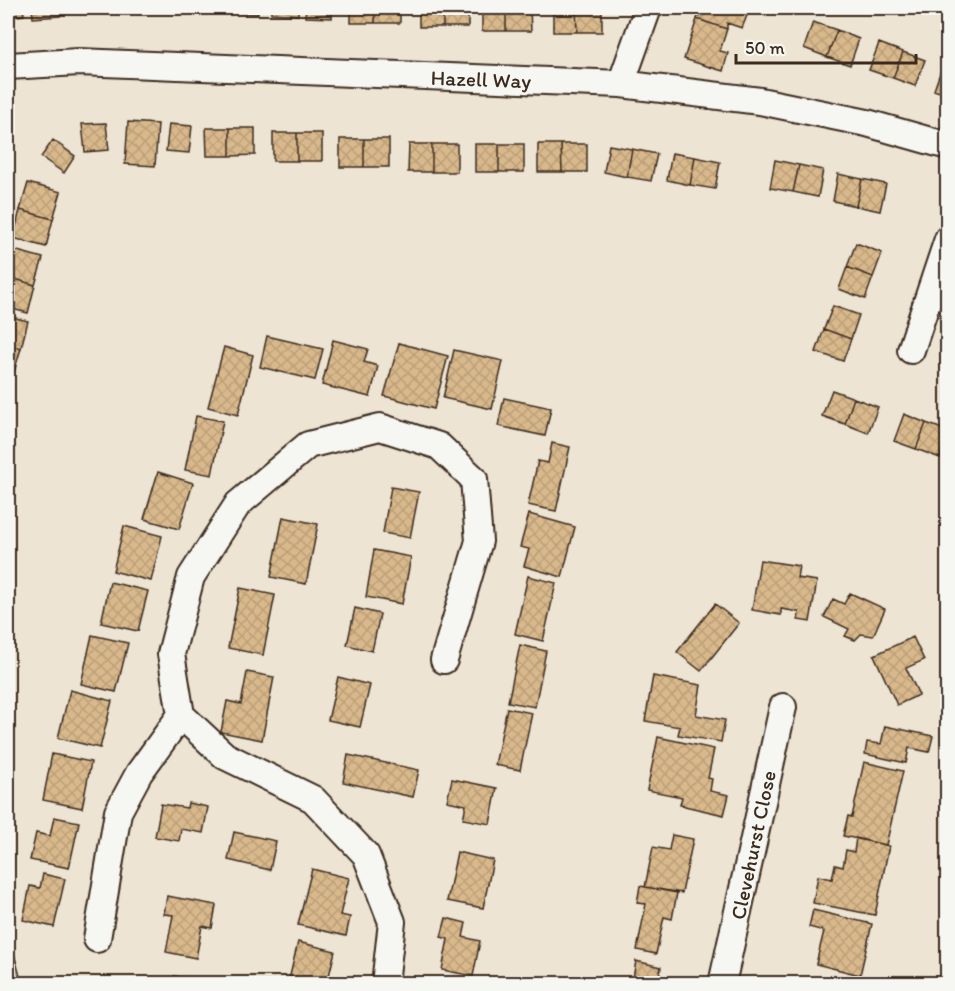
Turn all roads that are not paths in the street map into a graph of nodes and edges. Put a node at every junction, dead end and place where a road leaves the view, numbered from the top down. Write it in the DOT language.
graph roads {
  1 [pos="648,8"];
  2 [pos="8,66"];
  3 [pos="621,84"];
  4 [pos="948,146"];
  5 [pos="948,239"];
  6 [pos="911,350"];
  7 [pos="444,660"];
  8 [pos="783,707"];
  9 [pos="181,715"];
  10 [pos="97,939"];
  11 [pos="385,984"];
  12 [pos="722,984"];
  1 -- 3 [label="street"];
  2 -- 3 [label="street, Hazell Way"];
  3 -- 4 [label="street, Hazell Way"];
  5 -- 6 [label="street"];
  7 -- 9 [label="street"];
  8 -- 12 [label="street, Clevehurst Close"];
  9 -- 10 [label="street"];
  9 -- 11 [label="street"];
}
